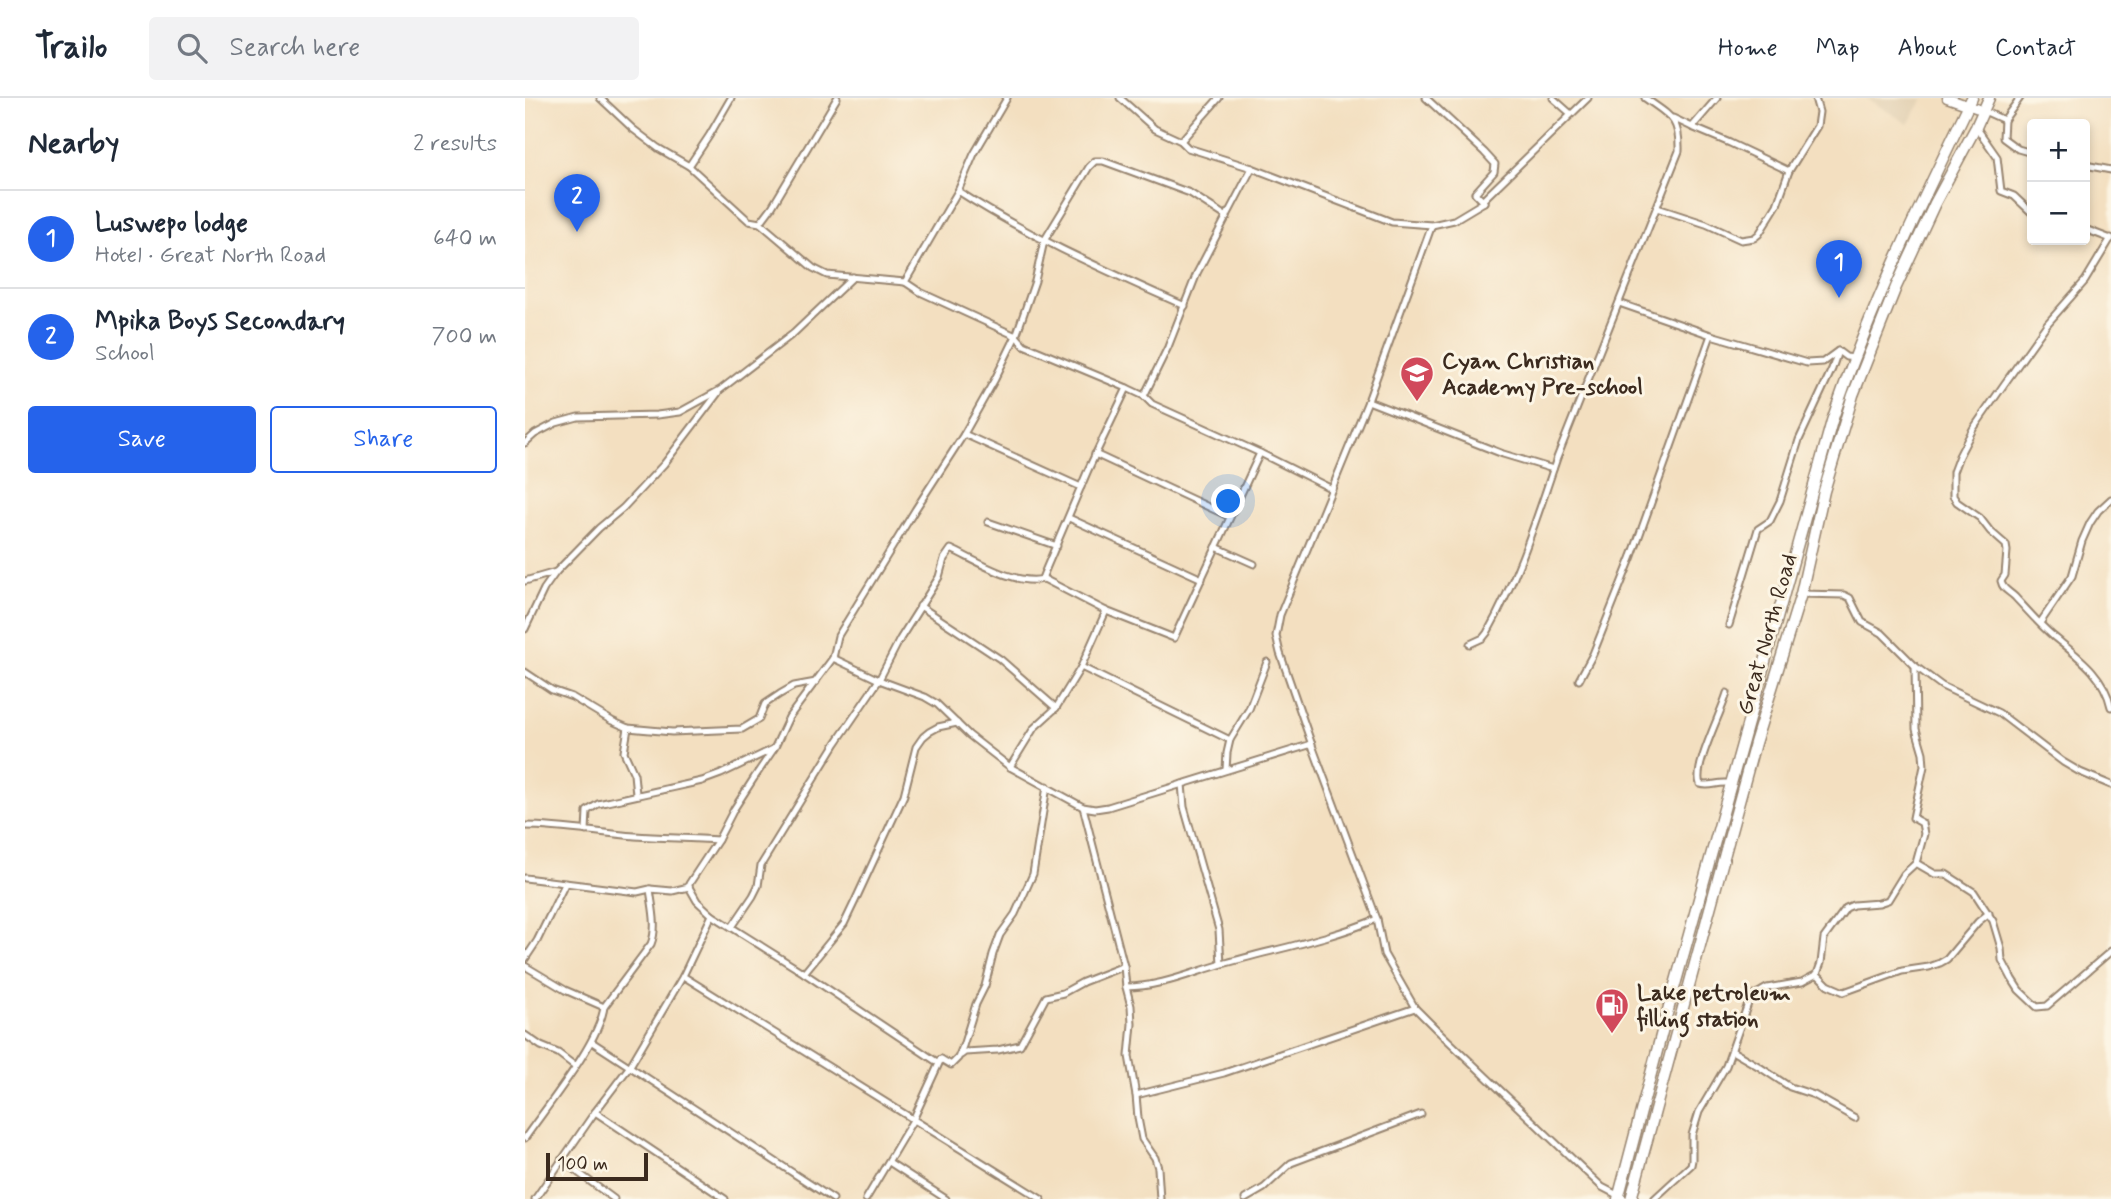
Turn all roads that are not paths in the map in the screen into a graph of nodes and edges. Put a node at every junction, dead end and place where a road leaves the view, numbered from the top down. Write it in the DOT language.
graph roads {
  1 [pos="600,98"];
  2 [pos="731,98"];
  3 [pos="837,98"];
  4 [pos="1007,98"];
  5 [pos="1120,98"];
  6 [pos="1219,98"];
  7 [pos="1426,98"];
  8 [pos="1553,98"];
  9 [pos="1588,98"];
  10 [pos="1645,98"];
  11 [pos="1717,98"];
  12 [pos="1815,98"];
  13 [pos="1947,98"];
  14 [pos="1989,98"];
  15 [pos="2020,98"];
  16 [pos="607,100"];
  17 [pos="1970,101"];
  18 [pos="1984,111"];
  19 [pos="1571,114"];
  20 [pos="1673,118"];
  21 [pos="2004,120"];
  22 [pos="1692,127"];
  23 [pos="1976,127"];
  24 [pos="1181,141"];
  25 [pos="2027,152"];
  26 [pos="2090,165"];
  27 [pos="689,166"];
  28 [pos="1252,168"];
  29 [pos="2111,170"];
  30 [pos="1789,171"];
  31 [pos="958,191"];
  32 [pos="1484,202"];
  33 [pos="1657,208"];
  34 [pos="2027,209"];
  35 [pos="1227,217"];
  36 [pos="760,223"];
  37 [pos="1432,225"];
  38 [pos="2090,231"];
  39 [pos="2111,239"];
  40 [pos="1044,241"];
  41 [pos="853,276"];
  42 [pos="905,282"];
  43 [pos="1619,303"];
  44 [pos="1185,306"];
  45 [pos="1711,335"];
  46 [pos="1016,336"];
  47 [pos="1838,351"];
  48 [pos="1855,358"];
  49 [pos="1127,388"];
  50 [pos="720,390"];
  51 [pos="1144,396"];
  52 [pos="1368,401"];
  53 [pos="964,434"];
  54 [pos="525,443"];
  55 [pos="1259,453"];
  56 [pos="1095,454"];
  57 [pos="1553,469"];
  58 [pos="1081,487"];
  59 [pos="1332,489"];
  60 [pos="2111,499"];
  61 [pos="1230,517"];
  62 [pos="1069,518"];
  63 [pos="988,522"];
  64 [pos="1057,546"];
  65 [pos="1216,547"];
  66 [pos="1254,564"];
  67 [pos="556,572"];
  68 [pos="1044,579"];
  69 [pos="1202,579"];
  70 [pos="525,580"];
  71 [pos="1801,594"];
  72 [pos="920,606"];
  73 [pos="1106,611"];
  74 [pos="2039,623"];
  75 [pos="1730,625"];
  76 [pos="525,629"];
  77 [pos="1471,644"];
  78 [pos="833,658"];
  79 [pos="1267,662"];
  80 [pos="1915,666"];
  81 [pos="1081,667"];
  82 [pos="525,672"];
  83 [pos="879,680"];
  84 [pos="1579,680"];
  85 [pos="816,682"];
  86 [pos="1727,693"];
  87 [pos="2111,706"];
  88 [pos="1056,708"];
  89 [pos="957,723"];
  90 [pos="628,728"];
  91 [pos="1230,740"];
  92 [pos="1312,744"];
  93 [pos="775,747"];
  94 [pos="1010,767"];
  95 [pos="1226,770"];
  96 [pos="1182,784"];
  97 [pos="1732,784"];
  98 [pos="2111,785"];
  99 [pos="1047,786"];
  100 [pos="636,794"];
  101 [pos="1083,807"];
  102 [pos="525,826"];
  103 [pos="586,831"];
  104 [pos="718,840"];
  105 [pos="1916,863"];
  106 [pos="525,878"];
  107 [pos="565,884"];
  108 [pos="689,887"];
  109 [pos="650,889"];
  110 [pos="1989,913"];
  111 [pos="712,915"];
  112 [pos="1377,919"];
  113 [pos="732,927"];
  114 [pos="2111,951"];
  115 [pos="525,959"];
  116 [pos="1221,964"];
  117 [pos="525,966"];
  118 [pos="1124,966"];
  119 [pos="804,973"];
  120 [pos="1817,974"];
  121 [pos="684,975"];
  122 [pos="1126,987"];
  123 [pos="604,1007"];
  124 [pos="1415,1007"];
  125 [pos="525,1035"];
  126 [pos="592,1042"];
  127 [pos="1732,1051"];
  128 [pos="941,1059"];
  129 [pos="951,1065"];
  130 [pos="575,1066"];
  131 [pos="630,1066"];
  132 [pos="1136,1095"];
  133 [pos="595,1112"];
  134 [pos="1421,1114"];
  135 [pos="1854,1118"];
  136 [pos="913,1120"];
  137 [pos="525,1138"];
  138 [pos="561,1160"];
  139 [pos="889,1162"];
  140 [pos="1621,1198"];
  141 [pos="535,1199"];
  142 [pos="614,1199"];
  143 [pos="725,1199"];
  144 [pos="833,1199"];
  145 [pos="866,1199"];
  146 [pos="946,1199"];
  147 [pos="1041,1199"];
  148 [pos="1160,1199"];
  149 [pos="1245,1199"];
  150 [pos="1631,1199"];
  151 [pos="1654,1199"];
  1 -- 16 [label="street"];
  2 -- 27 [label="street"];
  3 -- 36 [label="street"];
  4 -- 31 [label="street"];
  5 -- 24 [label="street"];
  6 -- 24 [label="street"];
  7 -- 32 [label="street"];
  8 -- 19 [label="street"];
  9 -- 19 [label="street"];
  10 -- 20 [label="street"];
  11 -- 22 [label="street"];
  12 -- 30 [label="street"];
  13 -- 17 [label="main road"];
  14 -- 18 [label="highway, Great North Road"];
  15 -- 21 [label="street"];
  16 -- 27 [label="street"];
  17 -- 18 [label="main road"];
  17 -- 48 [label="highway, Great North Road"];
  18 -- 21 [label="street"];
  18 -- 23 [label="highway, Great North Road"];
  19 -- 32 [label="street"];
  20 -- 22 [label="street"];
  20 -- 33 [label="street"];
  21 -- 25 [label="street"];
  22 -- 30 [label="street"];
  23 -- 34 [label="street"];
  23 -- 71 [label="highway, Great North Road"];
  24 -- 28 [label="street"];
  26 -- 29 [label="street"];
  27 -- 36 [label="street"];
  28 -- 35 [label="street"];
  28 -- 37 [label="street"];
  30 -- 33 [label="street"];
  31 -- 40 [label="street"];
  31 -- 42 [label="street"];
  32 -- 37 [label="street"];
  33 -- 43 [label="street"];
  35 -- 40 [label="street"];
  35 -- 44 [label="street"];
  36 -- 41 [label="street"];
  37 -- 52 [label="street"];
  38 -- 39 [label="street"];
  39 -- 74 [label="street"];
  40 -- 44 [label="street"];
  40 -- 46 [label="street"];
  41 -- 42 [label="street"];
  41 -- 50 [label="street"];
  42 -- 46 [label="street"];
  43 -- 45 [label="street"];
  43 -- 57 [label="street"];
  44 -- 51 [label="street"];
  45 -- 47 [label="street"];
  45 -- 84 [label="street"];
  46 -- 49 [label="street"];
  46 -- 53 [label="street"];
  47 -- 48 [label="street"];
  47 -- 75 [label="street"];
  48 -- 97 [label="highway, Great North Road"];
  49 -- 51 [label="street"];
  49 -- 56 [label="street"];
  50 -- 54 [label="street"];
  50 -- 67 [label="street"];
  51 -- 55 [label="street"];
  52 -- 57 [label="street"];
  52 -- 59 [label="street"];
  53 -- 58 [label="street"];
  53 -- 78 [label="street"];
  55 -- 59 [label="street"];
  55 -- 61 [label="street"];
  56 -- 58 [label="street"];
  56 -- 61 [label="street"];
  57 -- 77 [label="street"];
  58 -- 62 [label="street"];
  59 -- 92 [label="street"];
  60 -- 74 [label="street"];
  61 -- 65 [label="street"];
  62 -- 64 [label="street"];
  62 -- 69 [label="street"];
  63 -- 64 [label="street"];
  64 -- 68 [label="street"];
  65 -- 66 [label="street"];
  65 -- 69 [label="street"];
  67 -- 70 [label="street"];
  67 -- 76 [label="street"];
  68 -- 72 [label="street"];
  68 -- 73 [label="street"];
  69 -- 73 [label="street"];
  71 -- 80 [label="street"];
  71 -- 150 [label="highway, Great North Road"];
  72 -- 83 [label="street"];
  72 -- 88 [label="street"];
  73 -- 81 [label="street"];
  74 -- 87 [label="street"];
  78 -- 83 [label="street"];
  78 -- 85 [label="street"];
  79 -- 91 [label="street"];
  80 -- 98 [label="street"];
  80 -- 105 [label="street"];
  81 -- 88 [label="street"];
  81 -- 91 [label="street"];
  82 -- 90 [label="street"];
  83 -- 89 [label="street"];
  83 -- 113 [label="street"];
  85 -- 90 [label="street"];
  85 -- 93 [label="street"];
  86 -- 97 [label="street"];
  88 -- 94 [label="street"];
  89 -- 94 [label="street"];
  89 -- 119 [label="street"];
  90 -- 100 [label="street"];
  91 -- 95 [label="street"];
  92 -- 95 [label="street"];
  92 -- 112 [label="street"];
  93 -- 100 [label="street"];
  93 -- 104 [label="street"];
  94 -- 99 [label="street"];
  95 -- 96 [label="street"];
  96 -- 101 [label="street"];
  96 -- 116 [label="street"];
  97 -- 140 [label="highway, Great North Road"];
  99 -- 101 [label="street"];
  99 -- 129 [label="street"];
  100 -- 103 [label="street"];
  101 -- 118 [label="street"];
  102 -- 103 [label="street"];
  103 -- 104 [label="street"];
  104 -- 108 [label="street"];
  105 -- 110 [label="street"];
  105 -- 120 [label="street"];
  106 -- 107 [label="street"];
  107 -- 109 [label="street"];
  107 -- 115 [label="street"];
  108 -- 109 [label="street"];
  108 -- 111 [label="street"];
  109 -- 123 [label="street"];
  110 -- 114 [label="street"];
  110 -- 120 [label="street"];
  111 -- 113 [label="street"];
  111 -- 121 [label="street"];
  112 -- 116 [label="street"];
  112 -- 124 [label="street"];
  113 -- 119 [label="street"];
  116 -- 122 [label="street"];
  117 -- 123 [label="street"];
  118 -- 122 [label="street"];
  118 -- 129 [label="street"];
  119 -- 128 [label="street"];
  120 -- 127 [label="street"];
  121 -- 131 [label="street"];
  121 -- 136 [label="street"];
  122 -- 132 [label="street"];
  123 -- 126 [label="street"];
  124 -- 132 [label="street"];
  124 -- 140 [label="street"];
  125 -- 130 [label="street"];
  126 -- 130 [label="street"];
  126 -- 131 [label="street"];
  127 -- 135 [label="street"];
  127 -- 151 [label="street"];
  128 -- 129 [label="street"];
  128 -- 136 [label="street"];
  130 -- 137 [label="street"];
  131 -- 133 [label="street"];
  131 -- 144 [label="street"];
  132 -- 148 [label="street"];
  133 -- 138 [label="street"];
  133 -- 143 [label="street"];
  134 -- 149 [label="street"];
  136 -- 139 [label="street"];
  136 -- 147 [label="street"];
  138 -- 141 [label="street"];
  138 -- 142 [label="street"];
  139 -- 145 [label="street"];
  139 -- 146 [label="street"];
}
